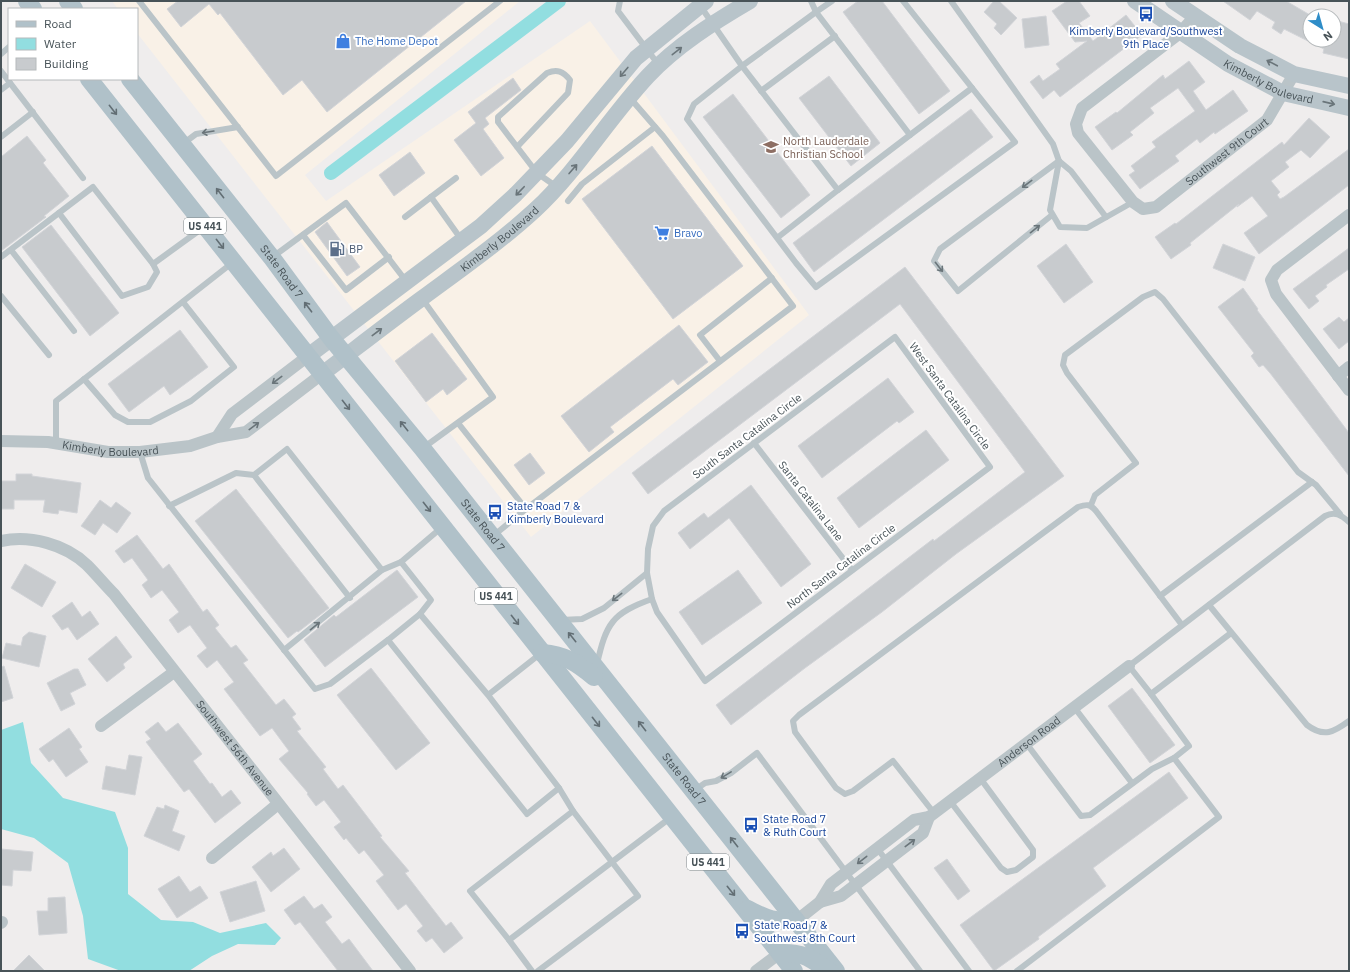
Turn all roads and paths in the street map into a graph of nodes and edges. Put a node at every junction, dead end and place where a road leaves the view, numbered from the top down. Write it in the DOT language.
graph roads {
  1 [pos="139,1"];
  2 [pos="500,1"];
  3 [pos="620,1"];
  4 [pos="750,1"];
  5 [pos="811,1"];
  6 [pos="832,1"];
  7 [pos="903,1"];
  8 [pos="951,1"];
  9 [pos="1135,1"];
  10 [pos="1173,1"];
  11 [pos="701,2"];
  12 [pos="816,12"];
  13 [pos="1195,16"];
  14 [pos="714,25"];
  15 [pos="1180,33"];
  16 [pos="835,36"];
  17 [pos="646,49"];
  18 [pos="659,65"];
  19 [pos="742,66"];
  20 [pos="1,72"];
  21 [pos="1294,74"];
  22 [pos="90,80"];
  23 [pos="131,80"];
  24 [pos="10,83"];
  25 [pos="1349,86"];
  26 [pos="972,88"];
  27 [pos="1,90"];
  28 [pos="761,91"];
  29 [pos="1283,92"];
  30 [pos="630,98"];
  31 [pos="1349,108"];
  32 [pos="33,112"];
  33 [pos="655,127"];
  34 [pos="238,128"];
  35 [pos="910,135"];
  36 [pos="1,137"];
  37 [pos="182,145"];
  38 [pos="517,147"];
  39 [pos="1059,161"];
  40 [pos="537,173"];
  41 [pos="83,178"];
  42 [pos="456,178"];
  43 [pos="557,188"];
  44 [pos="838,190"];
  45 [pos="430,198"];
  46 [pos="568,201"];
  47 [pos="1133,202"];
  48 [pos="59,213"];
  49 [pos="1052,215"];
  50 [pos="1349,215"];
  51 [pos="405,217"];
  52 [pos="1106,217"];
  53 [pos="205,226"];
  54 [pos="303,234"];
  55 [pos="777,238"];
  56 [pos="462,240"];
  57 [pos="11,250"];
  58 [pos="1,257"];
  59 [pos="389,257"];
  60 [pos="272,258"];
  61 [pos="234,262"];
  62 [pos="153,264"];
  63 [pos="772,278"];
  64 [pos="407,282"];
  65 [pos="1,296"];
  66 [pos="422,298"];
  67 [pos="183,302"];
  68 [pos="74,331"];
  69 [pos="895,337"];
  70 [pos="331,338"];
  71 [pos="48,355"];
  72 [pos="308,356"];
  73 [pos="346,356"];
  74 [pos="720,361"];
  75 [pos="1349,367"];
  76 [pos="322,374"];
  77 [pos="1338,376"];
  78 [pos="84,379"];
  79 [pos="1349,390"];
  80 [pos="458,423"];
  81 [pos="217,437"];
  82 [pos="1,442"];
  83 [pos="56,443"];
  84 [pos="754,443"];
  85 [pos="422,448"];
  86 [pos="140,452"];
  87 [pos="990,467"];
  88 [pos="254,475"];
  89 [pos="1312,482"];
  90 [pos="1091,505"];
  91 [pos="170,506"];
  92 [pos="526,509"];
  93 [pos="1340,514"];
  94 [pos="1349,522"];
  95 [pos="443,527"];
  96 [pos="492,536"];
  97 [pos="1,541"];
  98 [pos="401,562"];
  99 [pos="382,570"];
  100 [pos="852,570"];
  101 [pos="647,573"];
  102 [pos="1160,596"];
  103 [pos="350,598"];
  104 [pos="652,599"];
  105 [pos="1209,604"];
  106 [pos="420,614"];
  107 [pos="558,620"];
  108 [pos="1182,625"];
  109 [pos="1231,633"];
  110 [pos="388,640"];
  111 [pos="284,650"];
  112 [pos="542,654"];
  113 [pos="1129,666"];
  114 [pos="596,668"];
  115 [pos="174,672"];
  116 [pos="705,681"];
  117 [pos="1151,694"];
  118 [pos="488,695"];
  119 [pos="623,702"];
  120 [pos="1074,707"];
  121 [pos="1349,720"];
  122 [pos="101,726"];
  123 [pos="1026,744"];
  124 [pos="1174,758"];
  125 [pos="980,778"];
  126 [pos="1132,783"];
  127 [pos="559,788"];
  128 [pos="694,791"];
  129 [pos="950,801"];
  130 [pos="278,804"];
  131 [pos="573,811"];
  132 [pos="932,815"];
  133 [pos="672,817"];
  134 [pos="877,848"];
  135 [pos="212,858"];
  136 [pos="887,861"];
  137 [pos="612,862"];
  138 [pos="846,873"];
  139 [pos="855,885"];
  140 [pos="820,902"];
  141 [pos="744,907"];
  142 [pos="796,921"];
  143 [pos="509,940"];
  144 [pos="780,953"];
  145 [pos="410,971"];
  146 [pos="532,971"];
  147 [pos="538,971"];
  148 [pos="756,971"];
  149 [pos="794,971"];
  150 [pos="830,971"];
  151 [pos="836,971"];
  152 [pos="920,971"];
  153 [pos="969,971"];
  154 [pos="1017,971"];
  1 -- 34 [label="lane"];
  2 -- 34 [label="lane"];
  3 -- 17 [label="lane"];
  4 -- 14 [label="street, Kimberly Boulevard"];
  5 -- 12 [label="lane"];
  6 -- 12 [label="lane"];
  7 -- 26 [label="lane"];
  8 -- 39 [label="lane"];
  9 -- 15 [label="street, Kimberly Boulevard"];
  10 -- 13 [label="street, Kimberly Boulevard"];
  11 -- 14 [label="lane"];
  11 -- 17 [label="street, Kimberly Boulevard"];
  12 -- 16 [label="lane"];
  12 -- 19 [label="lane"];
  13 -- 15 [label="street"];
  21 -- 13 [label="street, Kimberly Boulevard, one-way"];
  18 -- 14 [label="street, Kimberly Boulevard, one-way"];
  14 -- 19 [label="lane"];
  15 -- 29 [label="street, Kimberly Boulevard"];
  15 -- 47 [label="street"];
  16 -- 28 [label="lane"];
  16 -- 35 [label="lane"];
  17 -- 18 [label="lane"];
  17 -- 40 [label="street, Kimberly Boulevard, one-way"];
  18 -- 30 [label="street, Kimberly Boulevard"];
  19 -- 28 [label="lane"];
  19 -- 55 [label="lane"];
  20 -- 24 [label="lane"];
  21 -- 25 [label="street, Kimberly Boulevard"];
  21 -- 29 [label="street, Southwest 9th Court"];
  22 -- 53 [label="main road, US 441, one-way"];
  23 -- 37 [label="main road, State Road 7 / US 441"];
  24 -- 27 [label="lane"];
  24 -- 32 [label="lane"];
  26 -- 35 [label="lane"];
  26 -- 55 [label="lane"];
  28 -- 44 [label="lane"];
  29 -- 31 [label="street, Kimberly Boulevard, one-way"];
  29 -- 47 [label="street, Southwest 9th Court"];
  30 -- 33 [label="lane"];
  43 -- 30 [label="street, Kimberly Boulevard, one-way"];
  32 -- 36 [label="lane"];
  32 -- 41 [label="lane"];
  33 -- 46 [label="lane"];
  33 -- 63 [label="lane"];
  34 -- 37 [label="lane, one-way"];
  35 -- 44 [label="lane"];
  60 -- 37 [label="main road, State Road 7 / US 441, one-way"];
  38 -- 38 [label="lane"];
  38 -- 40 [label="lane"];
  39 -- 49 [label="lane"];
  39 -- 49 [label="lane, one-way"];
  39 -- 52 [label="lane"];
  40 -- 43 [label="lane"];
  40 -- 56 [label="street, Kimberly Boulevard, one-way"];
  42 -- 45 [label="lane"];
  43 -- 66 [label="street, Kimberly Boulevard"];
  44 -- 55 [label="lane"];
  45 -- 51 [label="lane"];
  45 -- 56 [label="lane"];
  47 -- 52 [label="lane"];
  48 -- 57 [label="lane"];
  48 -- 62 [label="lane"];
  48 -- 62 [label="lane"];
  49 -- 52 [label="lane"];
  50 -- 77 [label="street"];
  53 -- 61 [label="main road, US 441, one-way"];
  53 -- 62 [label="lane"];
  54 -- 59 [label="lane"];
  54 -- 59 [label="lane"];
  54 -- 60 [label="lane"];
  56 -- 64 [label="street, Kimberly Boulevard"];
  57 -- 58 [label="lane"];
  57 -- 68 [label="lane"];
  59 -- 64 [label="lane"];
  70 -- 60 [label="main road, State Road 7 / US 441, one-way"];
  61 -- 67 [label="lane"];
  61 -- 72 [label="main road, US 441"];
  63 -- 74 [label="lane"];
  63 -- 74 [label="lane"];
  64 -- 70 [label="street, Kimberly Boulevard"];
  65 -- 71 [label="lane"];
  73 -- 66 [label="street, Kimberly Boulevard, one-way"];
  66 -- 80 [label="lane"];
  67 -- 78 [label="lane"];
  67 -- 78 [label="lane"];
  69 -- 84 [label="lane, South Santa Catalina Circle"];
  69 -- 87 [label="lane, West Santa Catalina Circle"];
  70 -- 72 [label="street, Kimberly Boulevard"];
  70 -- 73 [label="main road, State Road 7 / US 441"];
  72 -- 76 [label="main road, US 441"];
  72 -- 81 [label="street, Kimberly Boulevard, one-way"];
  73 -- 76 [label="street, Kimberly Boulevard"];
  85 -- 73 [label="main road, State Road 7 / US 441, one-way"];
  74 -- 92 [label="lane"];
  75 -- 77 [label="street"];
  81 -- 76 [label="street, Kimberly Boulevard, one-way"];
  76 -- 95 [label="main road, US 441, one-way"];
  77 -- 79 [label="street"];
  78 -- 83 [label="lane"];
  80 -- 85 [label="lane"];
  80 -- 92 [label="lane"];
  81 -- 86 [label="street, Kimberly Boulevard"];
  82 -- 83 [label="street, Kimberly Boulevard"];
  83 -- 86 [label="street, Kimberly Boulevard"];
  84 -- 100 [label="lane, Santa Catalina Lane"];
  84 -- 101 [label="lane, South Santa Catalina Circle"];
  85 -- 96 [label="main road, State Road 7 / US 441"];
  86 -- 91 [label="lane"];
  87 -- 100 [label="lane, North Santa Catalina Circle"];
  88 -- 91 [label="lane"];
  88 -- 99 [label="lane"];
  88 -- 103 [label="lane"];
  89 -- 90 [label="lane"];
  89 -- 93 [label="lane"];
  89 -- 102 [label="lane"];
  90 -- 102 [label="lane"];
  90 -- 132 [label="lane"];
  91 -- 111 [label="lane"];
  92 -- 96 [label="lane"];
  93 -- 94 [label="lane"];
  93 -- 105 [label="lane"];
  95 -- 98 [label="lane"];
  95 -- 112 [label="main road, US 441, one-way"];
  96 -- 107 [label="main road, State Road 7 / US 441"];
  97 -- 115 [label="street, Southwest 56th Avenue"];
  98 -- 99 [label="lane"];
  98 -- 106 [label="lane"];
  99 -- 103 [label="lane"];
  100 -- 116 [label="lane, North Santa Catalina Circle"];
  101 -- 104 [label="lane, South Santa Catalina Circle"];
  101 -- 107 [label="lane, one-way"];
  102 -- 108 [label="lane"];
  111 -- 103 [label="lane, one-way"];
  104 -- 114 [label="lane"];
  104 -- 116 [label="lane, South Santa Catalina Circle"];
  105 -- 108 [label="lane"];
  105 -- 109 [label="lane"];
  106 -- 110 [label="lane"];
  106 -- 118 [label="lane"];
  114 -- 107 [label="main road, State Road 7 / US 441, one-way"];
  108 -- 113 [label="lane"];
  109 -- 117 [label="lane"];
  109 -- 121 [label="lane"];
  110 -- 111 [label="lane"];
  110 -- 127 [label="lane"];
  112 -- 118 [label="lane"];
  112 -- 119 [label="main road"];
  112 -- 133 [label="main road, US 441, one-way"];
  113 -- 117 [label="lane"];
  113 -- 120 [label="street, Anderson Road"];
  114 -- 119 [label="main road, State Road 7 / US 441"];
  115 -- 122 [label="street"];
  115 -- 130 [label="street, Southwest 56th Avenue"];
  117 -- 124 [label="lane"];
  118 -- 127 [label="lane"];
  128 -- 119 [label="main road, State Road 7 / US 441, one-way"];
  120 -- 123 [label="street, Anderson Road"];
  120 -- 126 [label="lane"];
  123 -- 125 [label="street, Anderson Road"];
  123 -- 126 [label="lane"];
  124 -- 126 [label="lane"];
  124 -- 154 [label="lane"];
  125 -- 129 [label="street, Anderson Road"];
  125 -- 129 [label="lane"];
  127 -- 131 [label="lane"];
  138 -- 128 [label="lane, one-way"];
  142 -- 128 [label="main road, State Road 7 / US 441, one-way"];
  129 -- 132 [label="street, Anderson Road"];
  130 -- 135 [label="street"];
  130 -- 145 [label="street, Southwest 56th Avenue"];
  131 -- 137 [label="lane"];
  131 -- 143 [label="lane"];
  132 -- 134 [label="street, Anderson Road"];
  136 -- 132 [label="street, Anderson Road, one-way"];
  133 -- 137 [label="lane"];
  133 -- 141 [label="main road, US 441, one-way"];
  134 -- 136 [label="lane"];
  134 -- 138 [label="street, Anderson Road, one-way"];
  136 -- 139 [label="street, Anderson Road"];
  136 -- 153 [label="lane"];
  137 -- 143 [label="lane"];
  137 -- 147 [label="lane"];
  138 -- 139 [label="lane"];
  138 -- 140 [label="street, Anderson Road"];
  139 -- 140 [label="street, Anderson Road"];
  139 -- 152 [label="lane"];
  140 -- 142 [label="street, Anderson Road"];
  141 -- 142 [label="main road"];
  141 -- 144 [label="main road, US 441"];
  142 -- 151 [label="main road, State Road 7 / US 441"];
  143 -- 146 [label="lane"];
  144 -- 148 [label="street"];
  144 -- 149 [label="main road, US 441"];
  144 -- 150 [label="main road"];
}
